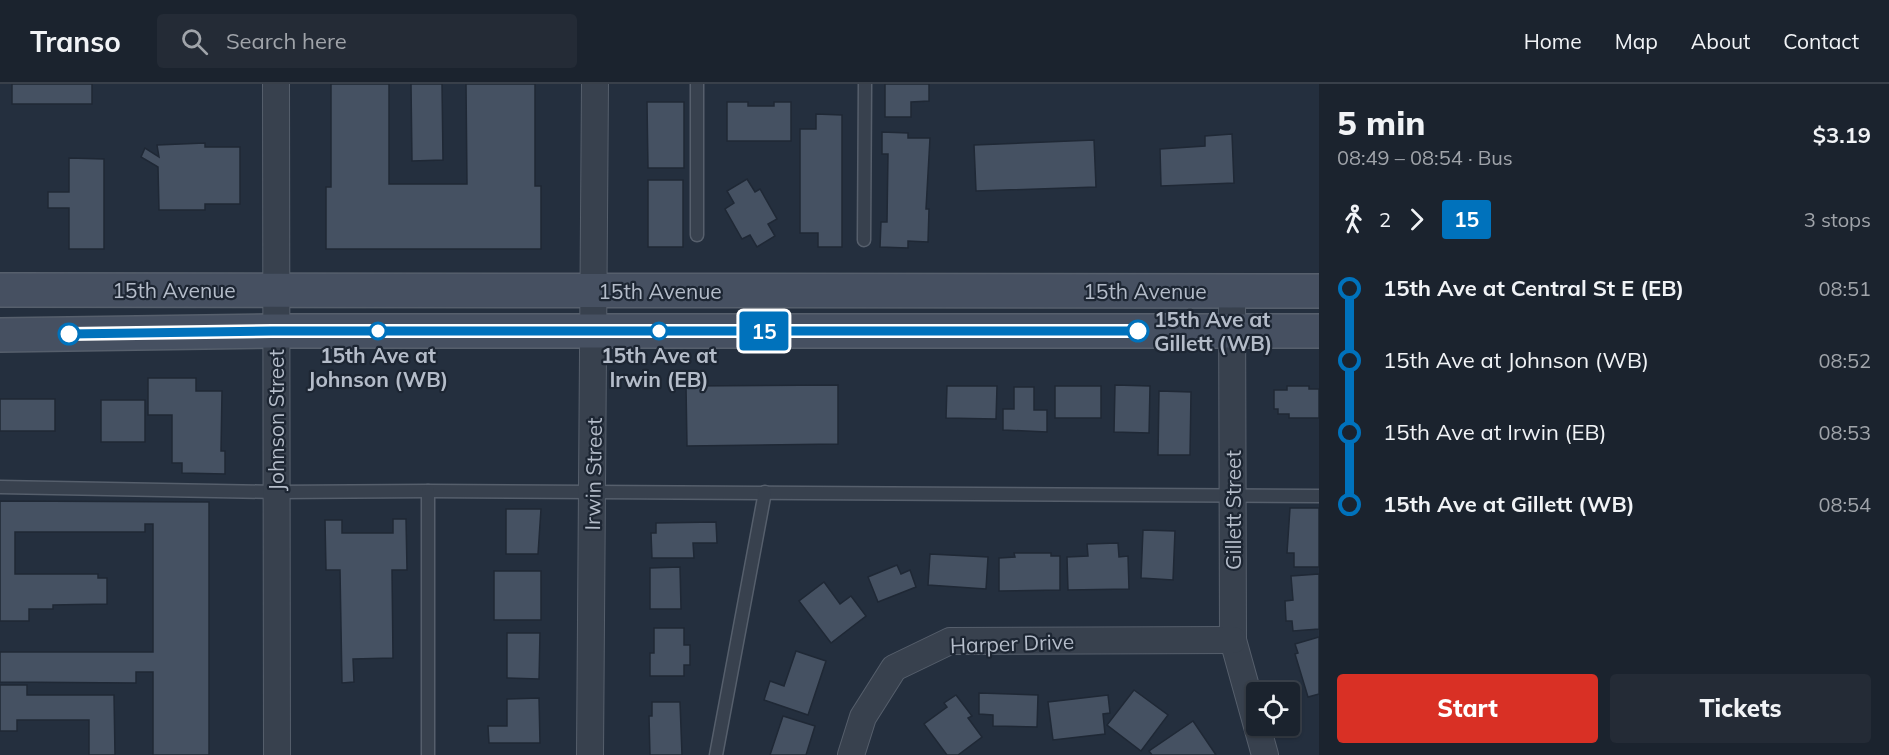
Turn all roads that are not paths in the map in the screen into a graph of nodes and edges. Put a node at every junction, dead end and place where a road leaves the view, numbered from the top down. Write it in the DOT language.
graph roads {
  1 [pos="276,84"];
  2 [pos="595,84"];
  3 [pos="697,84"];
  4 [pos="864,84"];
  5 [pos="697,235"];
  6 [pos="864,240"];
  7 [pos="0,290"];
  8 [pos="276,291"];
  9 [pos="595,291"];
  10 [pos="1232,291"];
  11 [pos="1319,291"];
  12 [pos="275,331"];
  13 [pos="595,331"];
  14 [pos="1232,331"];
  15 [pos="1319,331"];
  16 [pos="0,335"];
  17 [pos="0,487"];
  18 [pos="428,491"];
  19 [pos="276,492"];
  20 [pos="765,492"];
  21 [pos="593,493"];
  22 [pos="1319,496"];
  23 [pos="1233,497"];
  24 [pos="1233,640"];
  25 [pos="277,755"];
  26 [pos="428,755"];
  27 [pos="590,755"];
  28 [pos="716,755"];
  29 [pos="851,755"];
  30 [pos="1265,755"];
  1 -- 8 [label="street, Johnson Street"];
  2 -- 9 [label="street, Irwin Street"];
  3 -- 5 [label="lane"];
  4 -- 6 [label="lane"];
  7 -- 8 [label="main road, 15th Avenue"];
  8 -- 9 [label="main road, 15th Avenue"];
  8 -- 12 [label="street, Johnson Street"];
  9 -- 10 [label="main road, 15th Avenue"];
  9 -- 13 [label="street, Irwin Street"];
  10 -- 11 [label="main road, 15th Avenue"];
  10 -- 14 [label="street, Gillett Street"];
  12 -- 13 [label="main road, 15th Avenue"];
  12 -- 16 [label="main road, 15th Avenue"];
  12 -- 19 [label="street, Johnson Street"];
  13 -- 14 [label="main road, 15th Avenue"];
  13 -- 21 [label="street, Irwin Street"];
  14 -- 15 [label="main road, 15th Avenue"];
  14 -- 23 [label="street, Gillett Street"];
  17 -- 19 [label="lane"];
  18 -- 19 [label="lane"];
  18 -- 21 [label="lane"];
  18 -- 26 [label="lane"];
  19 -- 25 [label="street, Johnson Street"];
  20 -- 21 [label="lane"];
  20 -- 23 [label="lane"];
  20 -- 28 [label="lane"];
  21 -- 27 [label="street, Irwin Street"];
  22 -- 23 [label="lane"];
  23 -- 24 [label="street, Gillett Street"];
  24 -- 29 [label="street, Harper Drive"];
  24 -- 30 [label="street, Gillett Street"];
}
